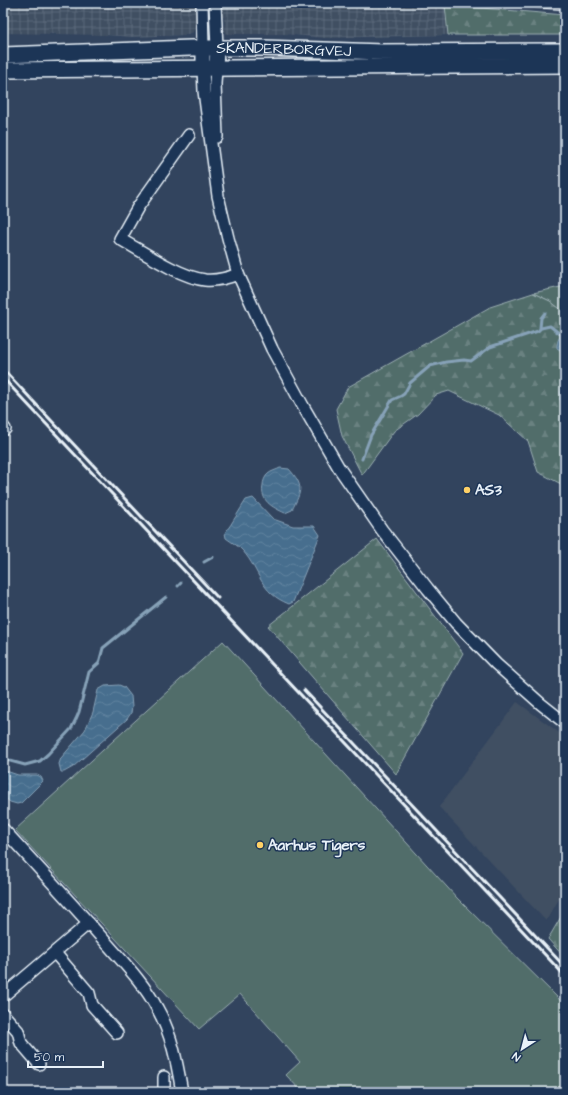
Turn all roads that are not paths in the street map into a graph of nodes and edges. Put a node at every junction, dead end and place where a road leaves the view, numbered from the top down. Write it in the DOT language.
graph roads {
  1 [pos="202,3"];
  2 [pos="215,3"];
  3 [pos="565,51"];
  4 [pos="3,55"];
  5 [pos="209,58"];
  6 [pos="565,66"];
  7 [pos="3,70"];
  8 [pos="189,135"];
  9 [pos="215,164"];
  10 [pos="238,274"];
  11 [pos="565,723"];
  12 [pos="3,829"];
  13 [pos="89,923"];
  14 [pos="55,952"];
  15 [pos="3,996"];
  16 [pos="3,1014"];
  17 [pos="117,1033"];
  18 [pos="39,1064"];
  19 [pos="164,1077"];
  20 [pos="164,1092"];
  21 [pos="182,1092"];
  1 -- 5 [label="street"];
  2 -- 5 [label="street"];
  3 -- 5 [label="main road, SKANDERBORGVEJ"];
  4 -- 5 [label="main road, SKANDERBORGVEJ"];
  5 -- 6 [label="main road, SKANDERBORGVEJ"];
  5 -- 7 [label="main road, SKANDERBORGVEJ"];
  5 -- 9 [label="street"];
  5 -- 9 [label="street"];
  8 -- 10 [label="street"];
  9 -- 10 [label="street"];
  10 -- 11 [label="street"];
  12 -- 13 [label="street"];
  13 -- 14 [label="street"];
  13 -- 21 [label="street"];
  14 -- 15 [label="street"];
  14 -- 17 [label="street"];
  16 -- 18 [label="street"];
  19 -- 20 [label="street"];
}
